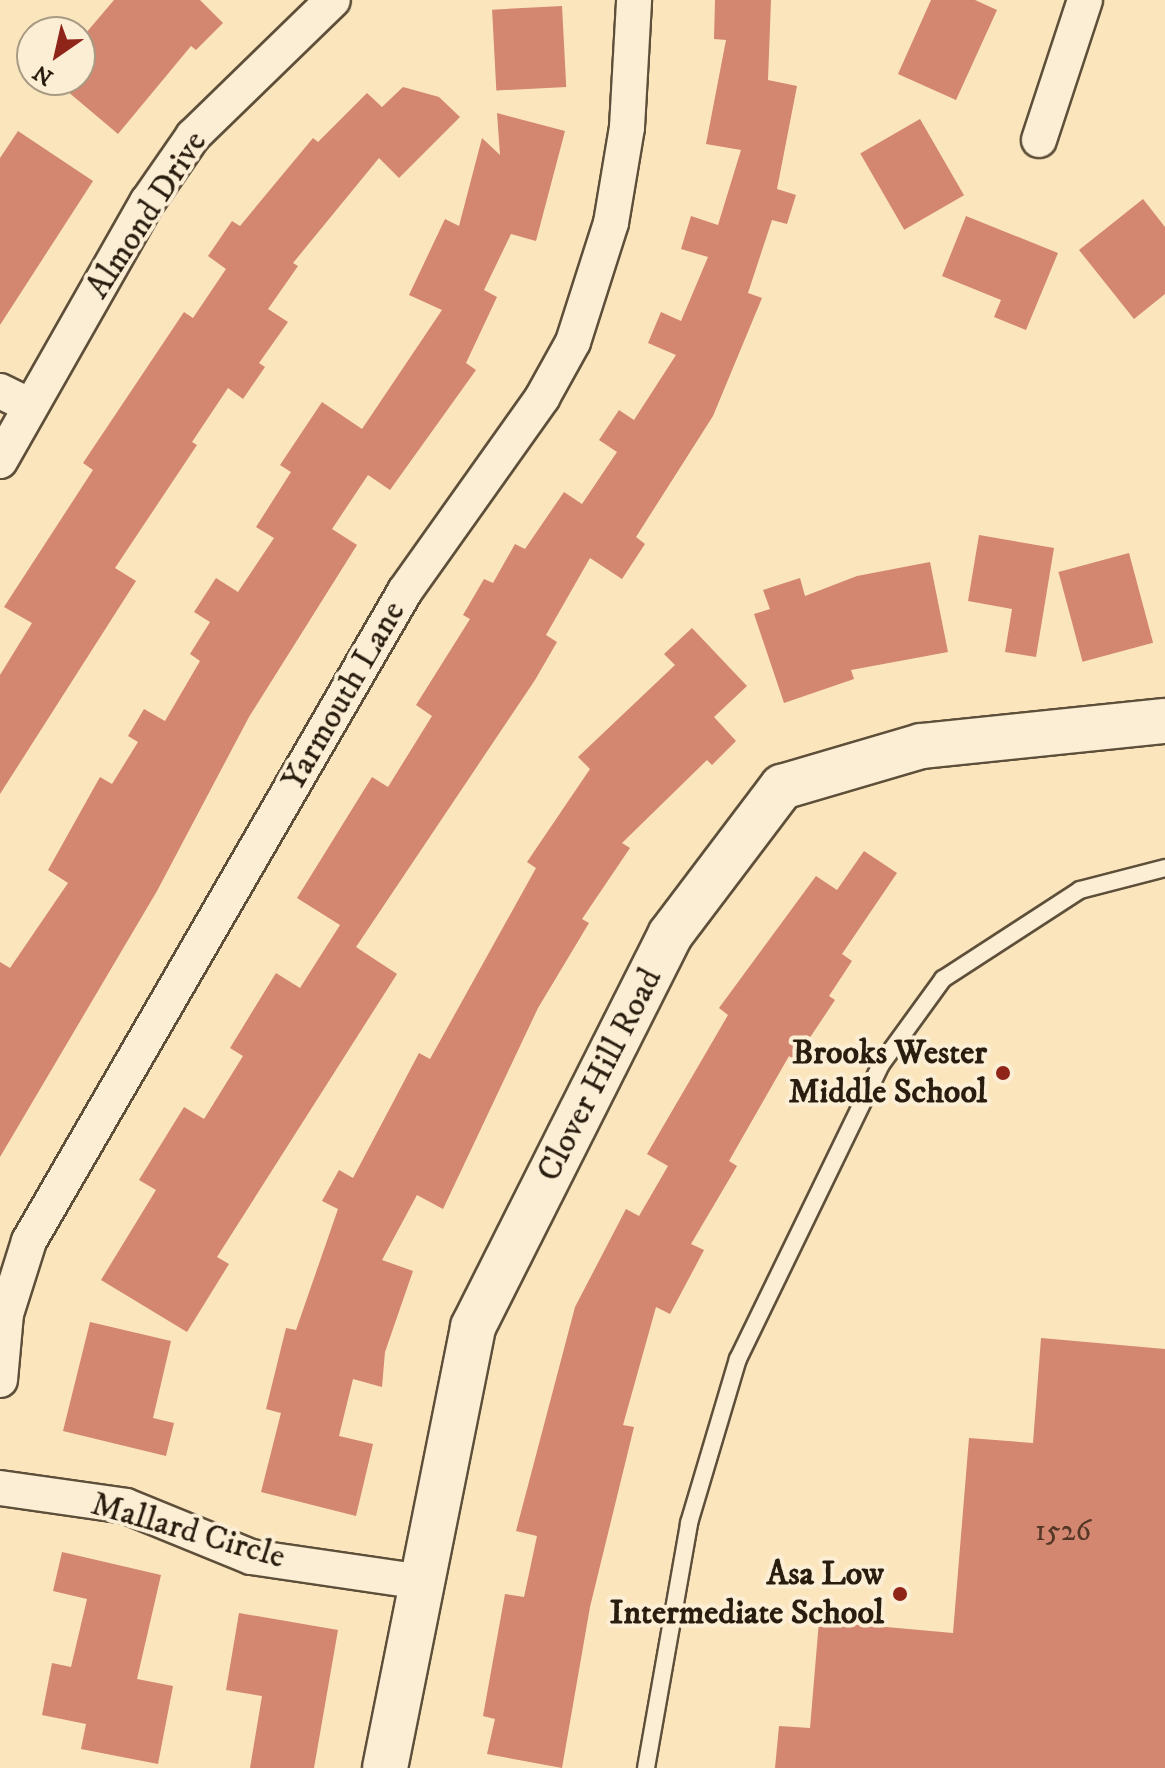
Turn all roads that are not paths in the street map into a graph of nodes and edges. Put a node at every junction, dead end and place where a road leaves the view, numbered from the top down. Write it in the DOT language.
graph roads {
  1 [pos="333,0"];
  2 [pos="634,0"];
  3 [pos="1085,0"];
  4 [pos="1039,140"];
  5 [pos="0,391"];
  6 [pos="31,406"];
  7 [pos="0,461"];
  8 [pos="1165,721"];
  9 [pos="1165,868"];
  10 [pos="0,1380"];
  11 [pos="0,1488"];
  12 [pos="423,1582"];
  13 [pos="385,1768"];
  14 [pos="646,1768"];
  1 -- 6 [label="street, Almond Drive"];
  2 -- 10 [label="street, Yarmouth Lane"];
  3 -- 4 [label="street"];
  5 -- 6 [label="street"];
  6 -- 7 [label="street, Almond Drive"];
  8 -- 12 [label="street, Clover Hill Road"];
  9 -- 14 [label="lane"];
  11 -- 12 [label="street, Mallard Circle"];
  12 -- 13 [label="street, Clover Hill Road"];
}
